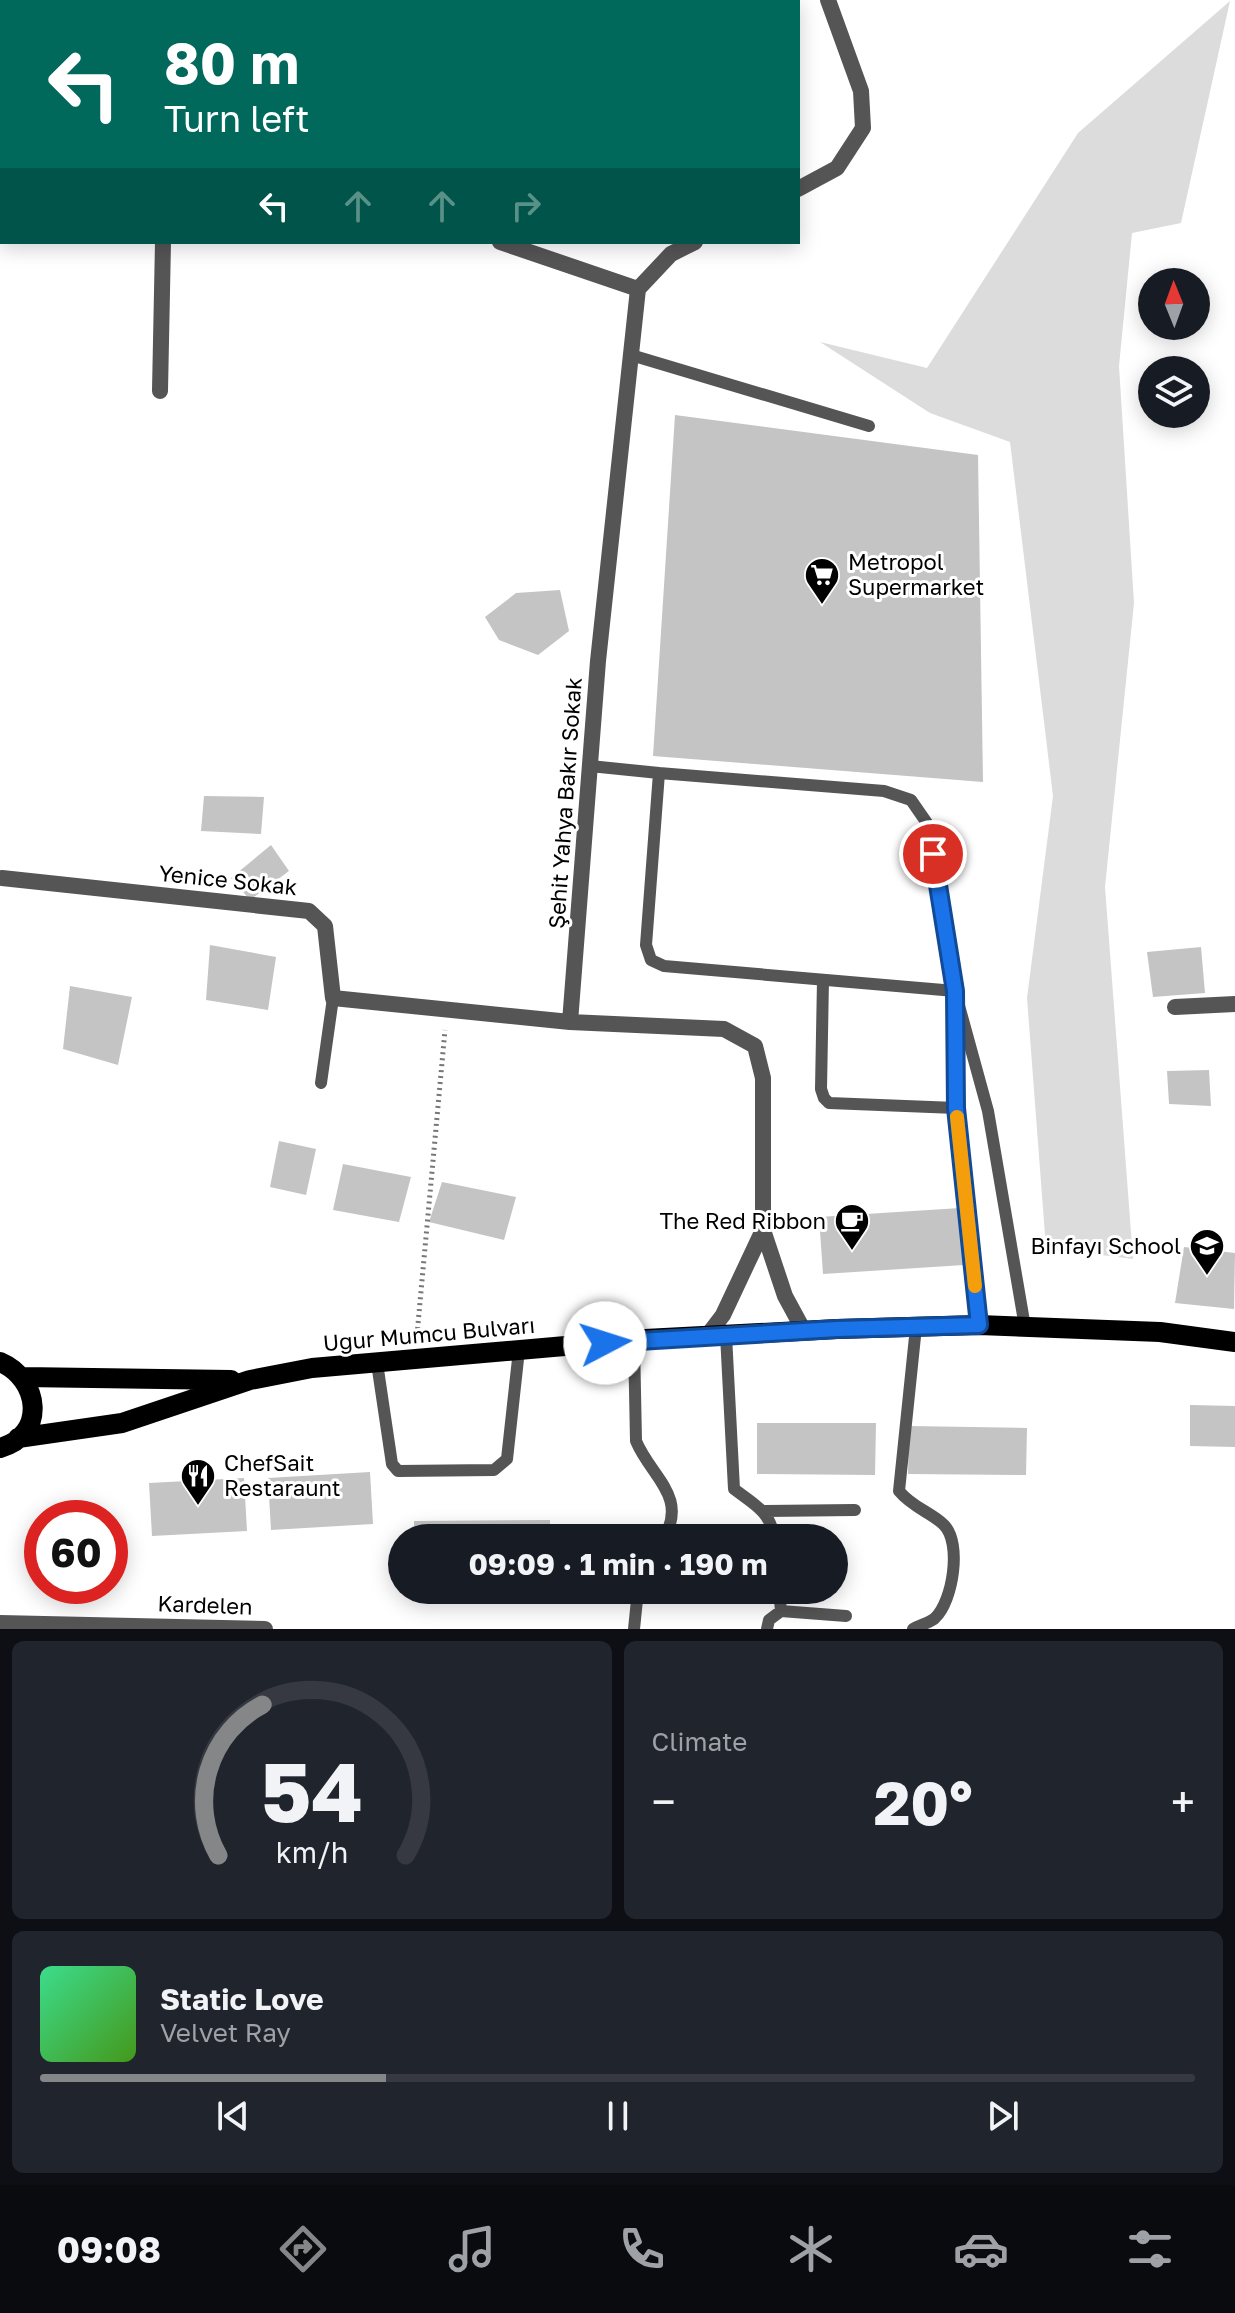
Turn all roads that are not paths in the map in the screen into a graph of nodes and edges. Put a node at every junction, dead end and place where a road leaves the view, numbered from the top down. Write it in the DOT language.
graph roads {
  1 [pos="828,0"];
  2 [pos="800,188"];
  3 [pos="163,244"];
  4 [pos="506,244"];
  5 [pos="691,244"];
  6 [pos="638,289"];
  7 [pos="631,355"];
  8 [pos="160,391"];
  9 [pos="869,426"];
  10 [pos="590,766"];
  11 [pos="659,773"];
  12 [pos="2,878"];
  13 [pos="823,980"];
  14 [pos="955,991"];
  15 [pos="333,998"];
  16 [pos="1235,1004"];
  17 [pos="1175,1007"];
  18 [pos="570,1022"];
  19 [pos="321,1083"];
  20 [pos="956,1108"];
  21 [pos="763,1230"];
  22 [pos="979,1325"];
  23 [pos="916,1327"];
  24 [pos="1025,1327"];
  25 [pos="804,1331"];
  26 [pos="716,1336"];
  27 [pos="634,1341"];
  28 [pos="1235,1342"];
  29 [pos="519,1350"];
  30 [pos="0,1362"];
  31 [pos="377,1363"];
  32 [pos="23,1377"];
  33 [pos="250,1380"];
  34 [pos="6,1447"];
  35 [pos="855,1510"];
  36 [pos="765,1511"];
  37 [pos="672,1524"];
  38 [pos="772,1524"];
  39 [pos="637,1604"];
  40 [pos="780,1604"];
  41 [pos="781,1611"];
  42 [pos="846,1616"];
  43 [pos="0,1623"];
  44 [pos="236,1628"];
  45 [pos="265,1629"];
  46 [pos="634,1629"];
  47 [pos="767,1629"];
  48 [pos="913,1629"];
  1 -- 2 [label="street"];
  3 -- 8 [label="street"];
  4 -- 6 [label="street"];
  5 -- 6 [label="street"];
  6 -- 7 [label="street, Şehit Yahya Bakır Sokak"];
  7 -- 9 [label="lane"];
  7 -- 10 [label="street, Şehit Yahya Bakır Sokak"];
  10 -- 11 [label="lane"];
  10 -- 18 [label="street, Şehit Yahya Bakır Sokak"];
  11 -- 13 [label="lane"];
  11 -- 14 [label="lane"];
  12 -- 15 [label="street, Yenice Sokak"];
  13 -- 14 [label="lane"];
  13 -- 20 [label="lane"];
  14 -- 20 [label="lane"];
  14 -- 24 [label="lane"];
  15 -- 18 [label="street"];
  15 -- 19 [label="lane"];
  16 -- 17 [label="street"];
  18 -- 21 [label="street"];
  20 -- 22 [label="lane"];
  21 -- 25 [label="street"];
  21 -- 26 [label="street"];
  22 -- 23 [label="main road, Uğur Mumcu Bulvarı"];
  22 -- 24 [label="main road, Uğur Mumcu Bulvarı"];
  23 -- 25 [label="main road, Uğur Mumcu Bulvarı"];
  23 -- 48 [label="lane"];
  24 -- 28 [label="main road, Uğur Mumcu Bulvarı"];
  25 -- 26 [label="main road, Uğur Mumcu Bulvarı"];
  26 -- 27 [label="main road, Uğur Mumcu Bulvarı"];
  26 -- 36 [label="lane"];
  27 -- 29 [label="main road, Uğur Mumcu Bulvarı"];
  27 -- 37 [label="lane"];
  29 -- 31 [label="main road, Uğur Mumcu Bulvarı"];
  29 -- 31 [label="lane"];
  30 -- 32 [label="main road"];
  31 -- 33 [label="main road, Uğur Mumcu Bulvarı"];
  32 -- 33 [label="main road"];
  32 -- 34 [label="main road"];
  33 -- 34 [label="main road"];
  35 -- 36 [label="lane"];
  36 -- 38 [label="lane"];
  39 -- 46 [label="lane"];
  40 -- 41 [label="lane"];
  41 -- 42 [label="lane"];
  41 -- 47 [label="lane"];
  43 -- 44 [label="street, Kardelen"];
  44 -- 45 [label="street, Kardelen"];
}
